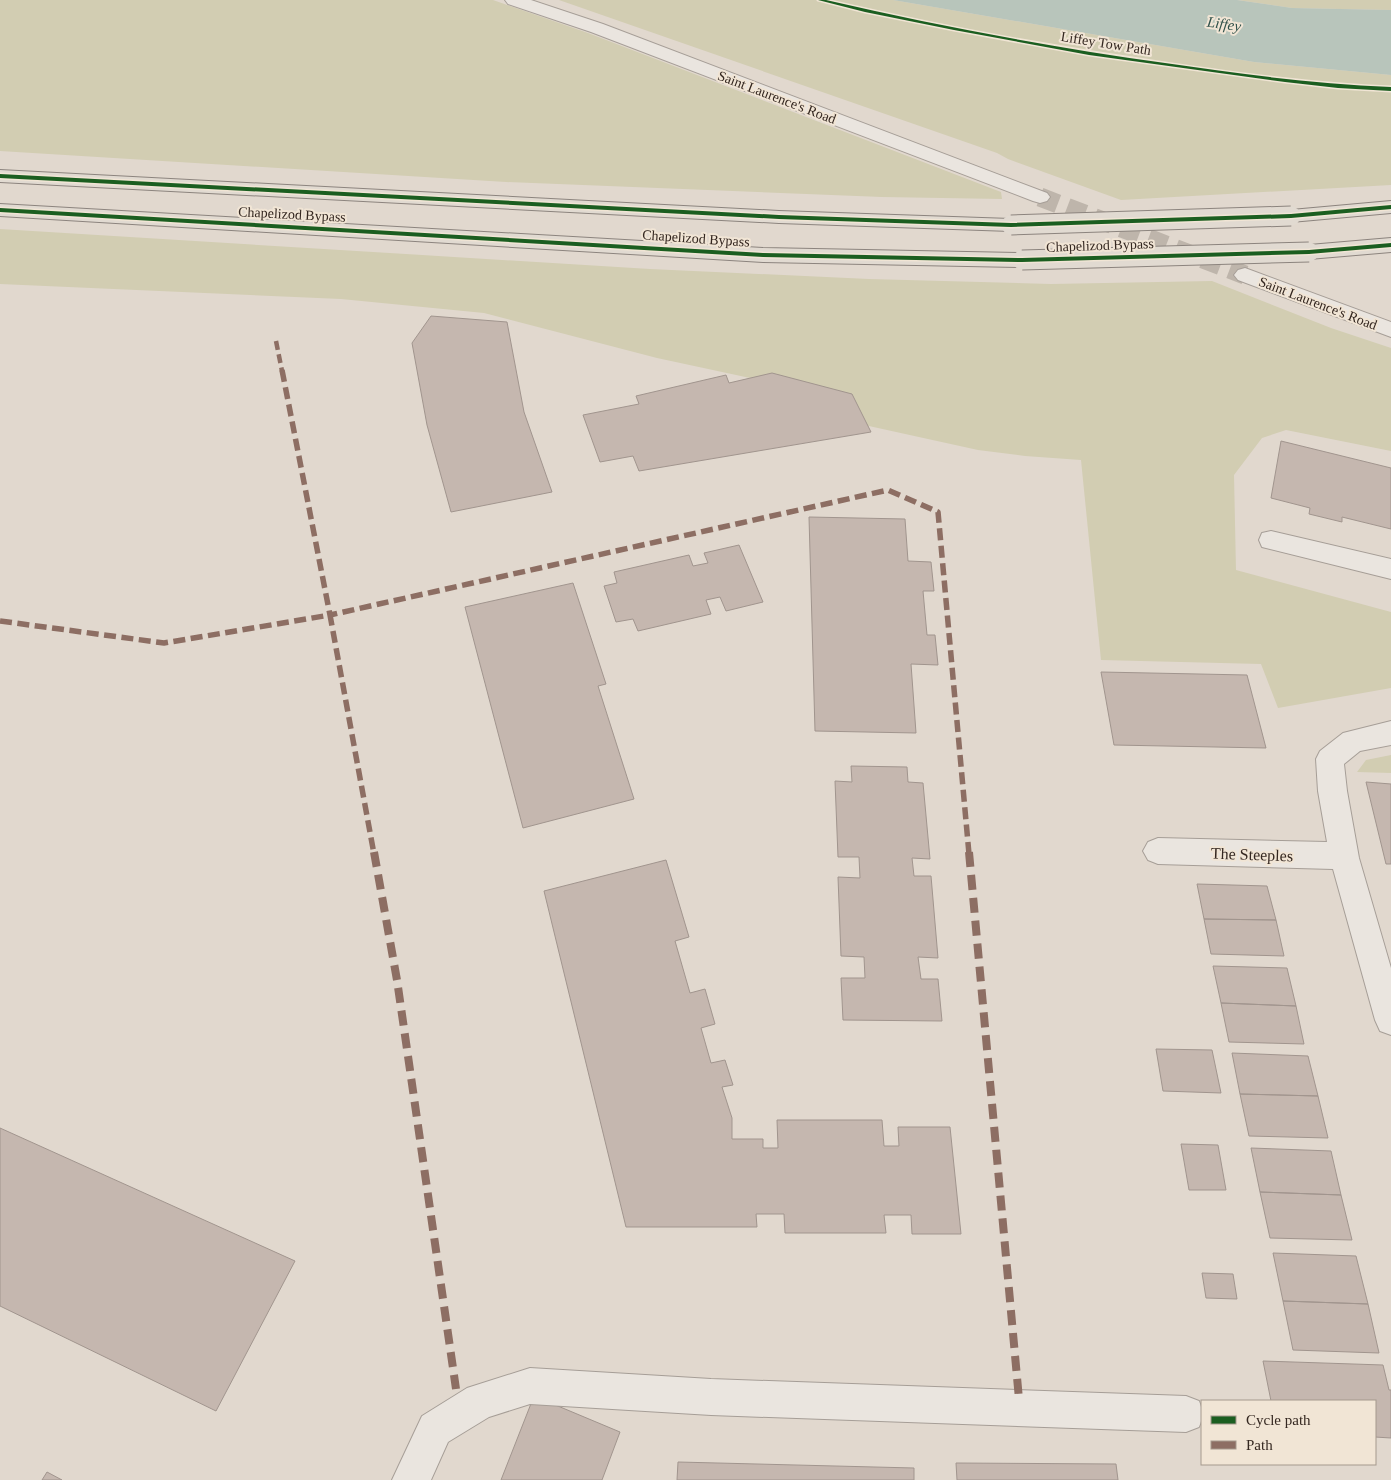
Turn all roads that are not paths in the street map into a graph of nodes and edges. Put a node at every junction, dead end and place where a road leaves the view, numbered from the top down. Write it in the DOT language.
graph roads {
  1 [pos="514,0"];
  2 [pos="0,176"];
  3 [pos="1040,197"];
  4 [pos="1391,207"];
  5 [pos="0,210"];
  6 [pos="1391,245"];
  7 [pos="1246,275"];
  8 [pos="1391,330"];
  9 [pos="1271,540"];
  10 [pos="1391,569"];
  11 [pos="1391,733"];
  12 [pos="1158,851"];
  13 [pos="1345,856"];
  14 [pos="1382,955"];
  15 [pos="1391,1020"];
  16 [pos="1186,1414"];
  17 [pos="411,1480"];
  1 -- 3 [label="street, Saint Laurence's Road"];
  2 -- 4 [label="main road, Chapelizod Bypass, bridge"];
  5 -- 6 [label="main road, Chapelizod Bypass, bridge"];
  7 -- 8 [label="street, Saint Laurence's Road"];
  9 -- 10 [label="street"];
  11 -- 13 [label="street"];
  12 -- 13 [label="street, The Steeples"];
  13 -- 14 [label="street"];
  14 -- 15 [label="street"];
  16 -- 17 [label="street"];
}
